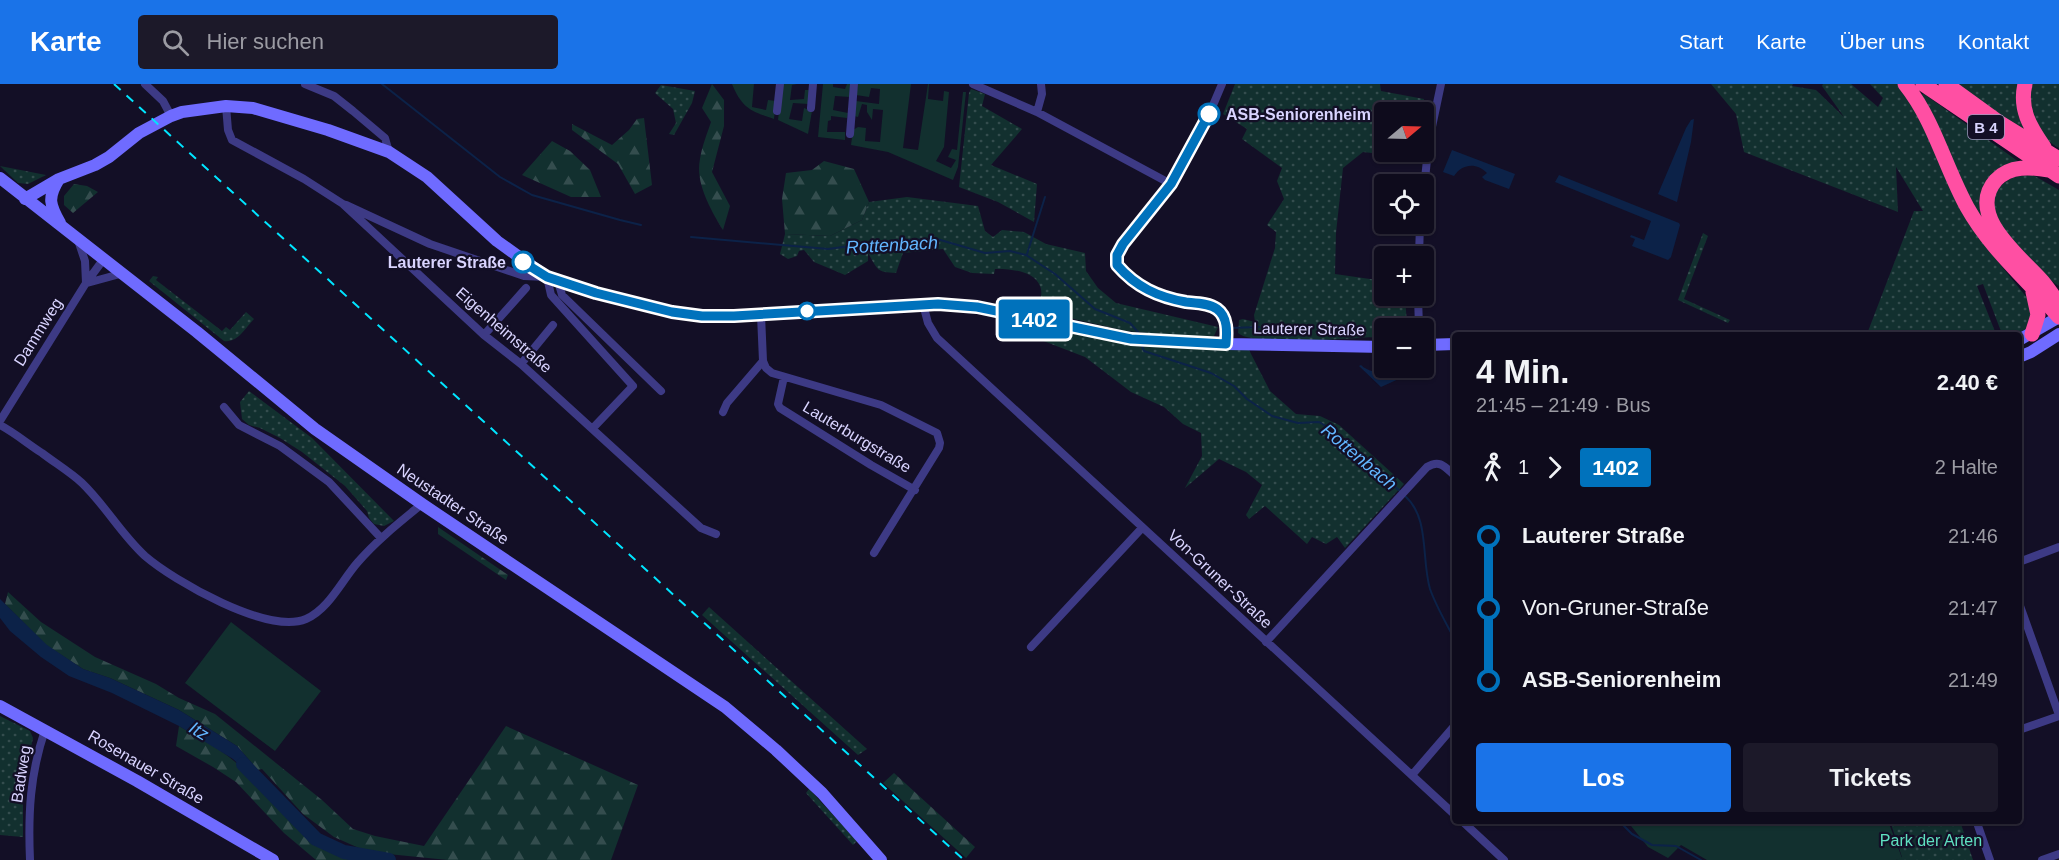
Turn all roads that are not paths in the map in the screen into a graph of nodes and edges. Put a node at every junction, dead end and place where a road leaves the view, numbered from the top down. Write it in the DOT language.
graph roads {
  1 [pos="145,84"];
  2 [pos="305,84"];
  3 [pos="780,84"];
  4 [pos="813,84"];
  5 [pos="854,84"];
  6 [pos="973,84"];
  7 [pos="1041,84"];
  8 [pos="1222,84"];
  9 [pos="1441,84"];
  10 [pos="1905,84"];
  11 [pos="1923,84"];
  12 [pos="1946,84"];
  13 [pos="2025,84"];
  14 [pos="226,106"];
  15 [pos="811,108"];
  16 [pos="777,111"];
  17 [pos="1036,112"];
  18 [pos="171,116"];
  19 [pos="850,134"];
  20 [pos="389,152"];
  21 [pos="2055,166"];
  22 [pos="1426,174"];
  23 [pos="0,178"];
  24 [pos="59,178"];
  25 [pos="1171,184"];
  26 [pos="25,199"];
  27 [pos="343,204"];
  28 [pos="64,229"];
  29 [pos="78,240"];
  30 [pos="103,260"];
  31 [pos="120,274"];
  32 [pos="552,279"];
  33 [pos="86,283"];
  34 [pos="2036,284"];
  35 [pos="526,288"];
  36 [pos="2059,291"];
  37 [pos="2059,303"];
  38 [pos="923,304"];
  39 [pos="761,315"];
  40 [pos="2059,317"];
  41 [pos="553,325"];
  42 [pos="2059,334"];
  43 [pos="484,335"];
  44 [pos="2025,337"];
  45 [pos="1226,344"];
  46 [pos="1452,344"];
  47 [pos="1434,345"];
  48 [pos="1374,347"];
  49 [pos="2022,356"];
  50 [pos="763,361"];
  51 [pos="521,363"];
  52 [pos="784,377"];
  53 [pos="661,391"];
  54 [pos="224,407"];
  55 [pos="723,412"];
  56 [pos="0,421"];
  57 [pos="0,425"];
  58 [pos="593,428"];
  59 [pos="1452,473"];
  60 [pos="915,490"];
  61 [pos="422,504"];
  62 [pos="1142,528"];
  63 [pos="716,534"];
  64 [pos="381,538"];
  65 [pos="2059,548"];
  66 [pos="874,553"];
  67 [pos="2022,561"];
  68 [pos="2022,611"];
  69 [pos="1266,642"];
  70 [pos="1031,647"];
  71 [pos="0,706"];
  72 [pos="2059,715"];
  73 [pos="1452,728"];
  74 [pos="2022,729"];
  75 [pos="45,730"];
  76 [pos="1408,772"];
  77 [pos="1452,812"];
  78 [pos="1465,824"];
  79 [pos="1977,824"];
  80 [pos="2059,854"];
  81 [pos="30,860"];
  82 [pos="273,860"];
  83 [pos="881,860"];
  84 [pos="1503,860"];
  85 [pos="1990,860"];
  86 [pos="2042,860"];
  1 -- 18 [label="street"];
  2 -- 20 [label="street, Lauterer Straße"];
  3 -- 16 [label="street"];
  4 -- 15 [label="street"];
  5 -- 19 [label="street"];
  6 -- 17 [label="street"];
  7 -- 17 [label="street"];
  8 -- 25 [label="street"];
  9 -- 22 [label="street"];
  10 -- 34 [label="highway"];
  11 -- 21 [label="highway, B 4"];
  12 -- 21 [label="highway, B 4"];
  13 -- 21 [label="highway"];
  14 -- 18 [label="street, Lauterer Straße"];
  14 -- 20 [label="street, Lauterer Straße"];
  14 -- 27 [label="street, Eigenheimstraße"];
  17 -- 25 [label="street"];
  18 -- 24 [label="street, Lauterer Straße"];
  20 -- 32 [label="street, Lauterer Straße"];
  21 -- 34 [label="highway"];
  23 -- 26 [label="street, Neustadter Straße"];
  24 -- 26 [label="street, Lauterer Straße"];
  24 -- 28 [label="street"];
  25 -- 45 [label="street"];
  26 -- 28 [label="street, Neustadter Straße"];
  27 -- 32 [label="street"];
  27 -- 43 [label="street, Eigenheimstraße"];
  28 -- 29 [label="street, Neustadter Straße"];
  29 -- 30 [label="street, Neustadter Straße"];
  29 -- 33 [label="street"];
  30 -- 31 [label="street, Neustadter Straße"];
  30 -- 33 [label="street, Dammweg"];
  31 -- 33 [label="street"];
  31 -- 61 [label="street, Neustadter Straße"];
  32 -- 39 [label="street, Lauterer Straße"];
  32 -- 53 [label="street, Lauterer Straße"];
  32 -- 58 [label="street"];
  33 -- 56 [label="street, Dammweg"];
  34 -- 36 [label="highway"];
  34 -- 37 [label="highway"];
  34 -- 40 [label="highway"];
  34 -- 44 [label="highway"];
  35 -- 43 [label="street"];
  38 -- 39 [label="street, Lauterer Straße"];
  38 -- 45 [label="street, Lauterer Straße"];
  38 -- 62 [label="street, Von-Gruner-Straße"];
  39 -- 50 [label="street"];
  40 -- 44 [label="street"];
  41 -- 51 [label="street"];
  42 -- 49 [label="street"];
  43 -- 51 [label="street, Eigenheimstraße"];
  45 -- 48 [label="street, Lauterer Straße"];
  46 -- 47 [label="street"];
  50 -- 52 [label="street, Lauterburgstraße"];
  50 -- 55 [label="street"];
  51 -- 58 [label="street, Eigenheimstraße"];
  52 -- 60 [label="street, Lauterburgstraße"];
  52 -- 60 [label="street, Lauterburgstraße"];
  54 -- 64 [label="street"];
  57 -- 64 [label="street"];
  58 -- 63 [label="street, Eigenheimstraße"];
  59 -- 69 [label="street"];
  60 -- 66 [label="street, Lauterburgstraße"];
  61 -- 64 [label="street"];
  61 -- 83 [label="street, Neustadter Straße"];
  62 -- 69 [label="street, Von-Gruner-Straße"];
  62 -- 70 [label="street"];
  65 -- 67 [label="street"];
  68 -- 72 [label="street"];
  69 -- 76 [label="street, Von-Gruner-Straße"];
  71 -- 75 [label="street, Rosenauer Straße"];
  72 -- 74 [label="street"];
  73 -- 76 [label="street"];
  75 -- 81 [label="street, Badweg"];
  75 -- 82 [label="street, Rosenauer Straße"];
  76 -- 77 [label="street, Von-Gruner-Straße"];
  78 -- 84 [label="street"];
  79 -- 85 [label="street"];
  80 -- 86 [label="street"];
}
